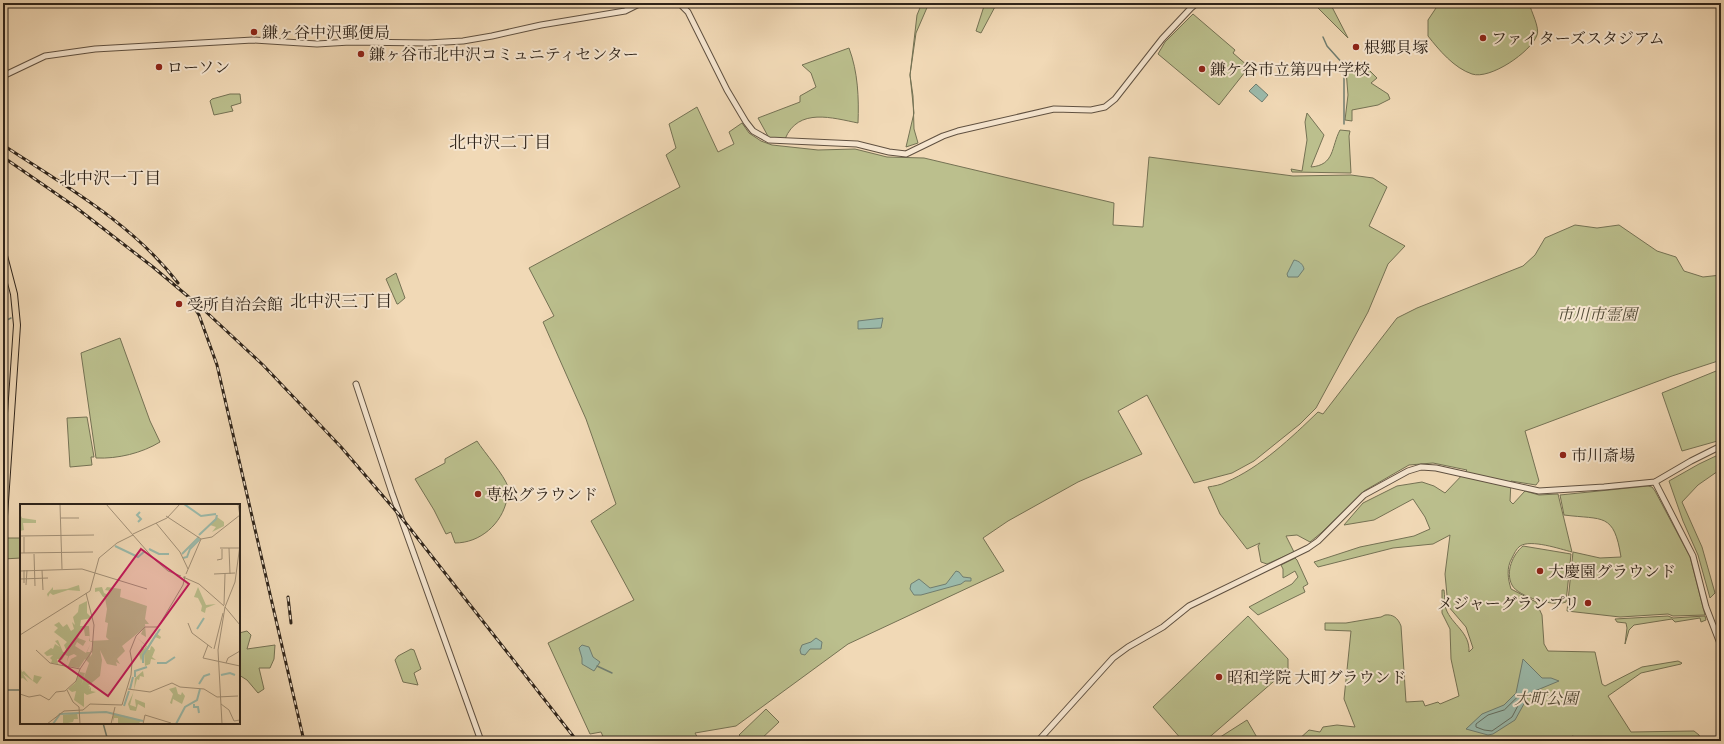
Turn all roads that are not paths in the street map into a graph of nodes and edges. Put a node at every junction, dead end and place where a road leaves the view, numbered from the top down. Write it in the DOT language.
graph roads {
  1 [pos="641,3"];
  2 [pos="679,3"];
  3 [pos="1197,3"];
  4 [pos="3,76"];
  5 [pos="3,252"];
  6 [pos="356,384"];
  7 [pos="1721,446"];
  8 [pos="1655,482"];
  9 [pos="3,531"];
  10 [pos="1721,646"];
  11 [pos="481,741"];
  12 [pos="1038,741"];
  1 -- 4 [label="street"];
  2 -- 3 [label="street"];
  5 -- 9 [label="highway"];
  6 -- 11 [label="street"];
  7 -- 8 [label="street"];
  8 -- 10 [label="street"];
  8 -- 12 [label="street"];
}
